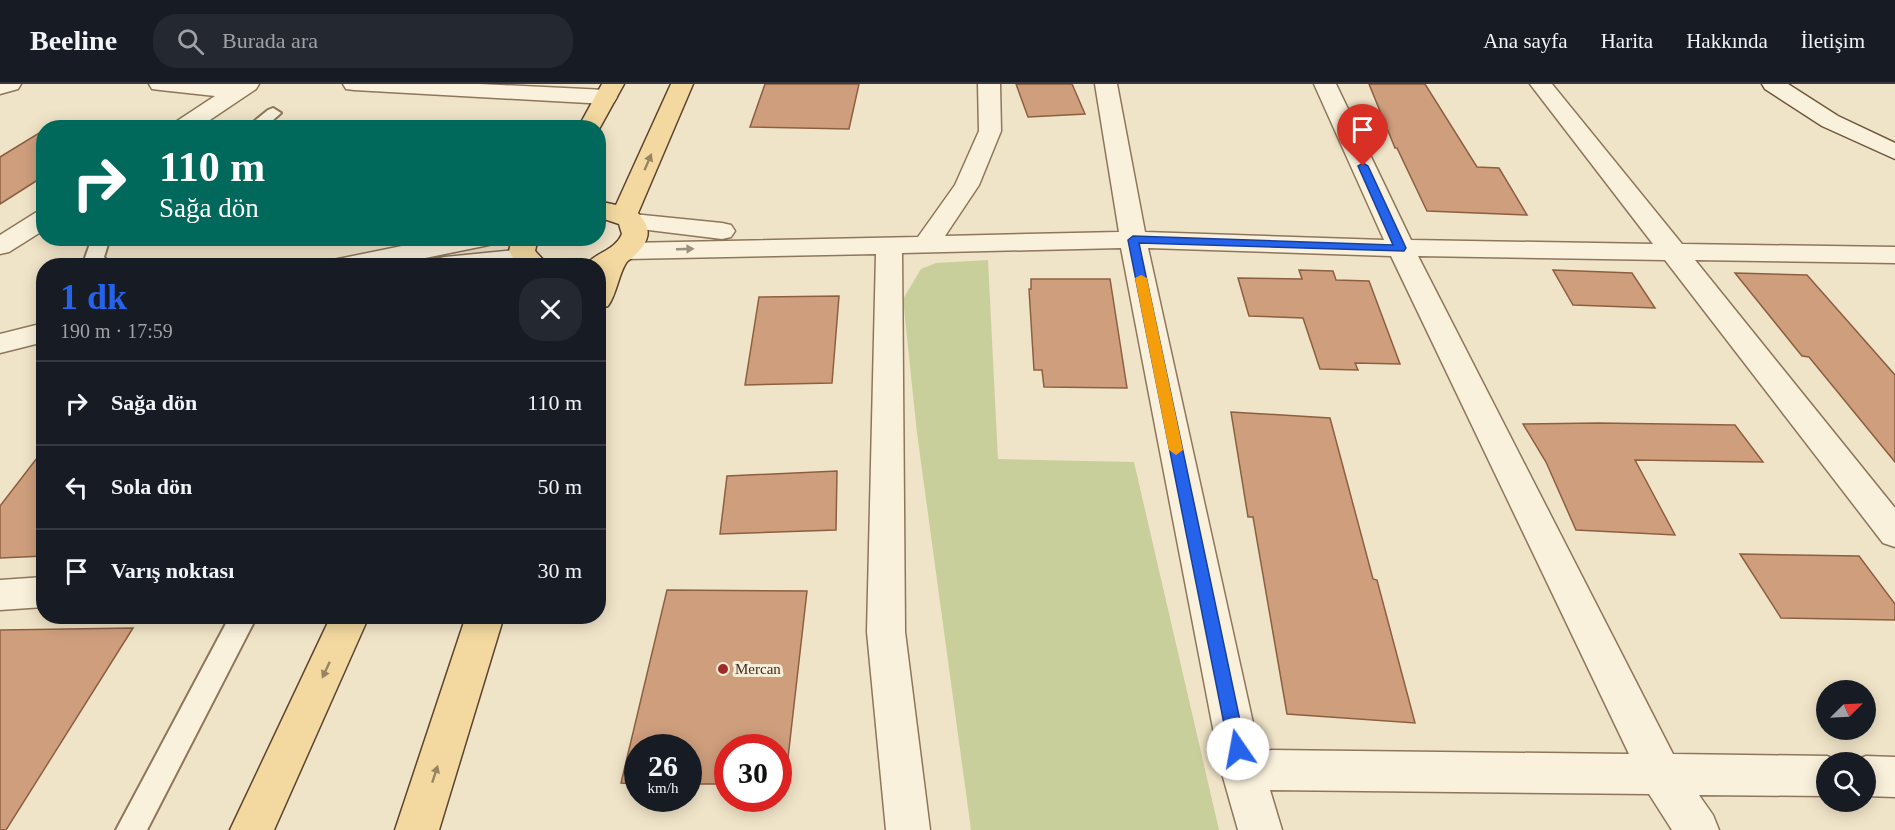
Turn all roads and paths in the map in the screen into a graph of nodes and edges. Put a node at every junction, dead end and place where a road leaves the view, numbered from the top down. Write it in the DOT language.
graph roads {
  1 [pos="10,84"];
  2 [pos="160,84"];
  3 [pos="354,84"];
  4 [pos="682,84"];
  5 [pos="989,84"];
  6 [pos="1106,84"];
  7 [pos="1324,84"];
  8 [pos="1541,84"];
  9 [pos="1773,84"];
  10 [pos="0,88"];
  11 [pos="242,88"];
  12 [pos="610,91"];
  13 [pos="273,113"];
  14 [pos="194,120"];
  15 [pos="264,120"];
  16 [pos="594,120"];
  17 [pos="1895,152"];
  18 [pos="606,212"];
  19 [pos="629,219"];
  20 [pos="36,223"];
  21 [pos="1133,240"];
  22 [pos="849,244"];
  23 [pos="926,244"];
  24 [pos="889,245"];
  25 [pos="0,246"];
  26 [pos="444,246"];
  27 [pos="1401,248"];
  28 [pos="1675,252"];
  29 [pos="1895,255"];
  30 [pos="383,258"];
  31 [pos="613,259"];
  32 [pos="606,278"];
  33 [pos="36,334"];
  34 [pos="0,344"];
  35 [pos="1895,533"];
  36 [pos="36,593"];
  37 [pos="0,595"];
  38 [pos="240,624"];
  39 [pos="346,624"];
  40 [pos="482,624"];
  41 [pos="1242,770"];
  42 [pos="1660,773"];
  43 [pos="1816,776"];
  44 [pos="1876,776"];
  45 [pos="1895,777"];
  46 [pos="131,830"];
  47 [pos="252,830"];
  48 [pos="417,830"];
  49 [pos="908,830"];
  50 [pos="1260,830"];
  51 [pos="1697,830"];
  1 -- 10 [label="street"];
  2 -- 11 [label="street"];
  3 -- 12 [label="street"];
  19 -- 4 [label="main road, one-way"];
  5 -- 23 [label="street"];
  6 -- 21 [label="street"];
  7 -- 27 [label="street"];
  8 -- 28 [label="street"];
  9 -- 17 [label="street"];
  11 -- 14 [label="street"];
  12 -- 16 [label="main road"];
  13 -- 15 [label="lane"];
  18 -- 19 [label="main road"];
  19 -- 22 [label="street"];
  19 -- 31 [label="main road"];
  20 -- 25 [label="street"];
  21 -- 23 [label="street"];
  21 -- 27 [label="street"];
  21 -- 41 [label="street"];
  22 -- 24 [label="street"];
  31 -- 22 [label="street, one-way"];
  23 -- 24 [label="street"];
  24 -- 49 [label="street"];
  26 -- 30 [label="street"];
  27 -- 28 [label="street"];
  27 -- 42 [label="street"];
  28 -- 29 [label="street"];
  28 -- 35 [label="street"];
  31 -- 32 [label="main road"];
  33 -- 34 [label="street"];
  36 -- 37 [label="street"];
  38 -- 46 [label="lane"];
  39 -- 47 [label="main road, one-way"];
  48 -- 40 [label="main road, one-way"];
  41 -- 42 [label="street"];
  41 -- 50 [label="street"];
  42 -- 43 [label="street"];
  42 -- 51 [label="street"];
  44 -- 45 [label="street"];
}
